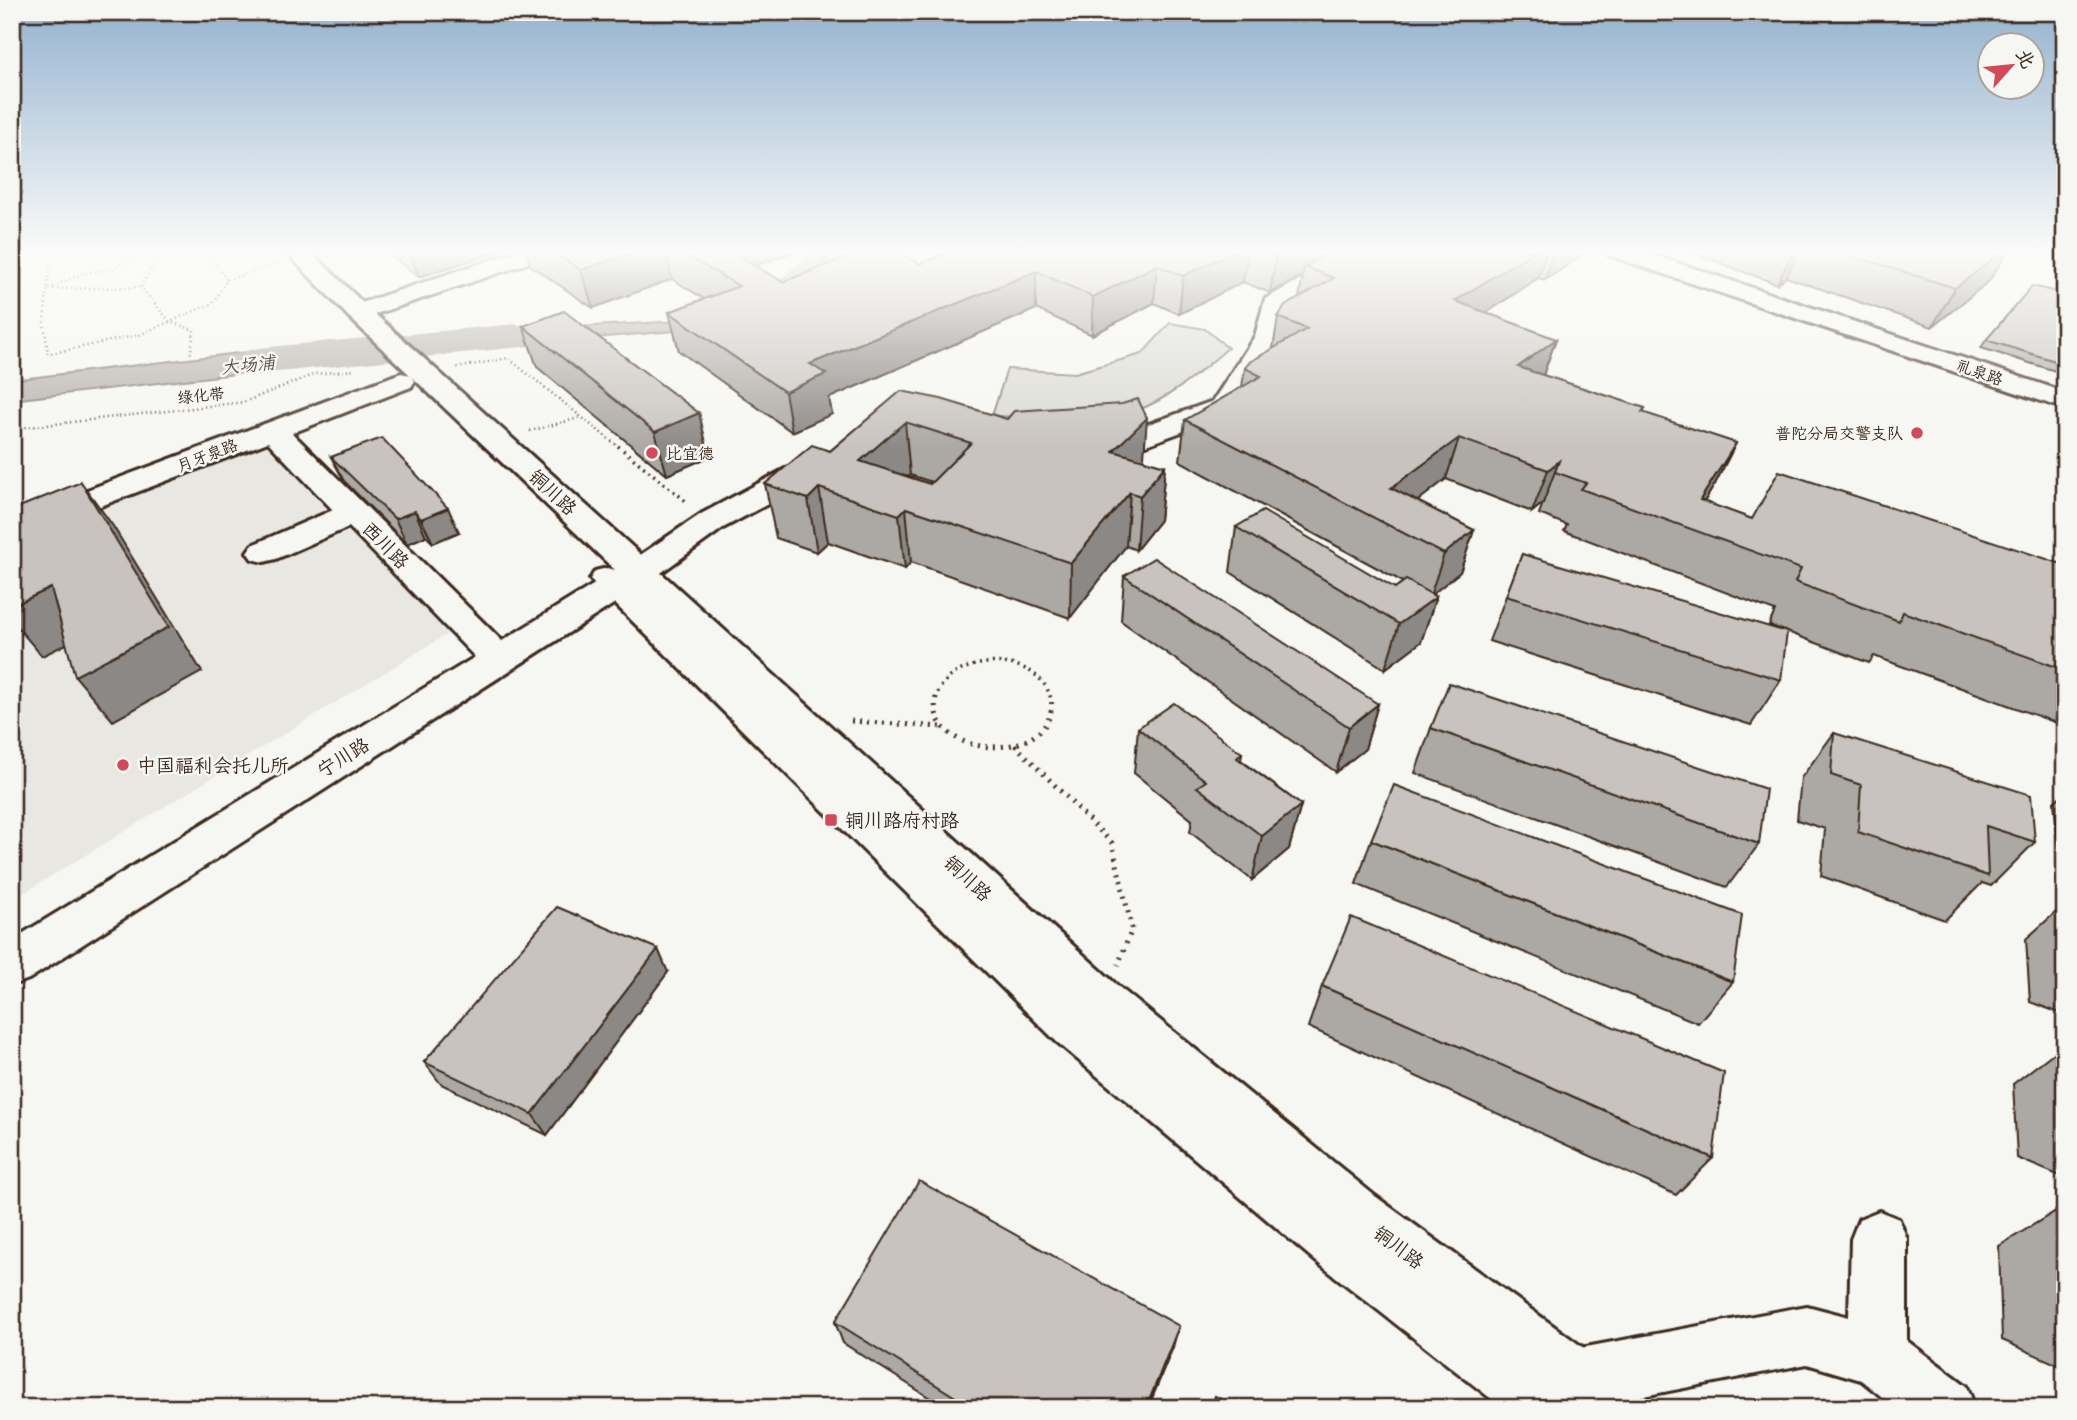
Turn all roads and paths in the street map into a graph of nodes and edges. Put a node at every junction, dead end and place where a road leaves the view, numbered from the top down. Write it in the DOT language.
graph roads {
  1 [pos="45,316"];
  2 [pos="166,316"];
  3 [pos="181,316"];
  4 [pos="346,316"];
  5 [pos="361,316"];
  6 [pos="1272,316"];
  7 [pos="1813,316"];
  8 [pos="170,321"];
  9 [pos="190,357"];
  10 [pos="393,361"];
  11 [pos="2065,401"];
  12 [pos="580,418"];
  13 [pos="12,429"];
  14 [pos="272,430"];
  15 [pos="497,440"];
  16 [pos="1066,449"];
  17 [pos="842,452"];
  18 [pos="354,513"];
  19 [pos="712,521"];
  20 [pos="12,530"];
  21 [pos="264,552"];
  22 [pos="627,579"];
  23 [pos="499,659"];
  24 [pos="794,717"];
  25 [pos="942,727"];
  26 [pos="1015,745"];
  27 [pos="12,965"];
  28 [pos="1102,1002"];
  29 [pos="1879,1239"];
  30 [pos="1877,1355"];
  31 [pos="1580,1398"];
  32 [pos="1945,1408"];
  1 -- 8 [label="path"];
  2 -- 8 [label="path"];
  3 -- 8 [label="path"];
  4 -- 10 [label="main road, 铜川路"];
  5 -- 10 [label="main road, 铜川路"];
  6 -- 16 [label="main road"];
  7 -- 11 [label="main road, 礼泉路"];
  8 -- 9 [label="path"];
  10 -- 12 [label="path, 绿化带"];
  10 -- 13 [label="path, 绿化带"];
  10 -- 14 [label="main road, 月牙泉路"];
  10 -- 15 [label="main road, 铜川路"];
  10 -- 22 [label="main road, 铜川路"];
  12 -- 15 [label="path"];
  12 -- 19 [label="path"];
  14 -- 18 [label="main road, 西川路"];
  14 -- 20 [label="main road, 月牙泉路"];
  15 -- 22 [label="main road, 铜川路"];
  17 -- 19 [label="main road, 宁川路"];
  18 -- 21 [label="main road"];
  18 -- 23 [label="main road, 西川路"];
  19 -- 22 [label="main road, 宁川路"];
  22 -- 23 [label="main road, 宁川路"];
  22 -- 24 [label="main road, 铜川路"];
  22 -- 31 [label="main road, 铜川路"];
  23 -- 27 [label="main road, 宁川路"];
  24 -- 25 [label="path"];
  24 -- 28 [label="main road, 铜川路"];
  25 -- 26 [label="path"];
  25 -- 26 [label="path"];
  26 -- 28 [label="path"];
  28 -- 31 [label="main road, 铜川路"];
  29 -- 30 [label="main road"];
  30 -- 31 [label="main road"];
  30 -- 32 [label="main road"];
}
